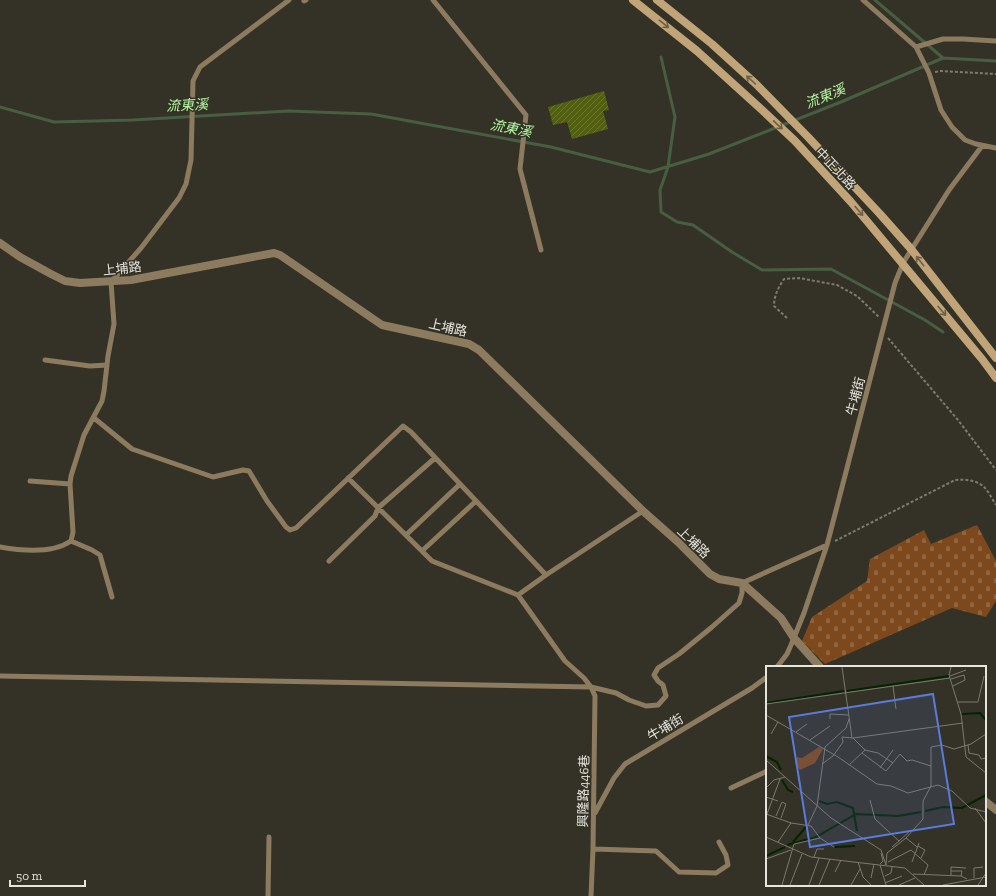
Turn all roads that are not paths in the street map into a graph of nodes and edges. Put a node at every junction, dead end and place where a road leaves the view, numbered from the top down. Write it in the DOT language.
graph roads {
  1 [pos="289,0"];
  2 [pos="434,0"];
  3 [pos="633,0"];
  4 [pos="657,0"];
  5 [pos="863,0"];
  6 [pos="996,41"];
  7 [pos="916,47"];
  8 [pos="982,146"];
  9 [pos="996,148"];
  10 [pos="0,244"];
  11 [pos="541,250"];
  12 [pos="911,250"];
  13 [pos="902,263"];
  14 [pos="111,282"];
  15 [pos="996,358"];
  16 [pos="45,360"];
  17 [pos="107,365"];
  18 [pos="996,378"];
  19 [pos="94,418"];
  20 [pos="435,458"];
  21 [pos="348,478"];
  22 [pos="30,481"];
  23 [pos="70,484"];
  24 [pos="460,484"];
  25 [pos="476,501"];
  26 [pos="378,508"];
  27 [pos="643,511"];
  28 [pos="406,535"];
  29 [pos="71,541"];
  30 [pos="827,545"];
  31 [pos="0,547"];
  32 [pos="422,551"];
  33 [pos="329,561"];
  34 [pos="546,575"];
  35 [pos="742,583"];
  36 [pos="518,595"];
  37 [pos="112,597"];
  38 [pos="794,638"];
  39 [pos="778,666"];
  40 [pos="819,666"];
  41 [pos="0,676"];
  42 [pos="766,678"];
  43 [pos="591,687"];
  44 [pos="766,771"];
  45 [pos="731,788"];
  46 [pos="986,802"];
  47 [pos="996,810"];
  48 [pos="594,816"];
  49 [pos="270,837"];
  50 [pos="719,842"];
  51 [pos="593,849"];
  52 [pos="268,896"];
  53 [pos="591,896"];
  1 -- 14 [label="lane"];
  2 -- 11 [label="lane"];
  3 -- 13 [label="main road, 中正北路, one-way"];
  12 -- 4 [label="main road, 中正北路, one-way"];
  5 -- 7 [label="lane"];
  6 -- 7 [label="lane"];
  7 -- 8 [label="lane"];
  8 -- 9 [label="lane"];
  8 -- 12 [label="lane, 牛埔街"];
  10 -- 14 [label="street, 上埔路"];
  12 -- 13 [label="lane, 牛埔街"];
  15 -- 12 [label="main road, 中正北路, one-way"];
  13 -- 18 [label="main road, 中正北路, one-way"];
  13 -- 30 [label="lane, 牛埔街"];
  14 -- 17 [label="lane"];
  14 -- 27 [label="street, 上埔路"];
  16 -- 17 [label="lane"];
  17 -- 19 [label="lane"];
  19 -- 21 [label="lane"];
  19 -- 23 [label="lane"];
  20 -- 21 [label="lane"];
  20 -- 24 [label="lane"];
  20 -- 26 [label="lane"];
  21 -- 26 [label="lane"];
  22 -- 23 [label="lane"];
  23 -- 29 [label="lane"];
  24 -- 25 [label="lane"];
  24 -- 28 [label="lane"];
  25 -- 32 [label="lane"];
  25 -- 34 [label="lane"];
  26 -- 28 [label="lane"];
  26 -- 33 [label="lane"];
  27 -- 34 [label="lane"];
  27 -- 35 [label="street, 上埔路"];
  28 -- 32 [label="lane"];
  29 -- 31 [label="lane"];
  29 -- 37 [label="lane"];
  30 -- 35 [label="lane"];
  30 -- 38 [label="lane, 牛埔街"];
  32 -- 36 [label="lane"];
  34 -- 36 [label="lane"];
  35 -- 38 [label="street"];
  35 -- 43 [label="lane"];
  36 -- 43 [label="lane"];
  38 -- 39 [label="lane, 牛埔街"];
  38 -- 40 [label="street"];
  41 -- 43 [label="lane"];
  42 -- 48 [label="lane, 牛埔街"];
  43 -- 48 [label="lane, 興隆路446巷"];
  44 -- 45 [label="lane"];
  46 -- 47 [label="street"];
  48 -- 51 [label="lane, 興隆路446巷"];
  49 -- 52 [label="lane"];
  50 -- 51 [label="lane"];
  51 -- 53 [label="lane, 興隆路446巷"];
}
